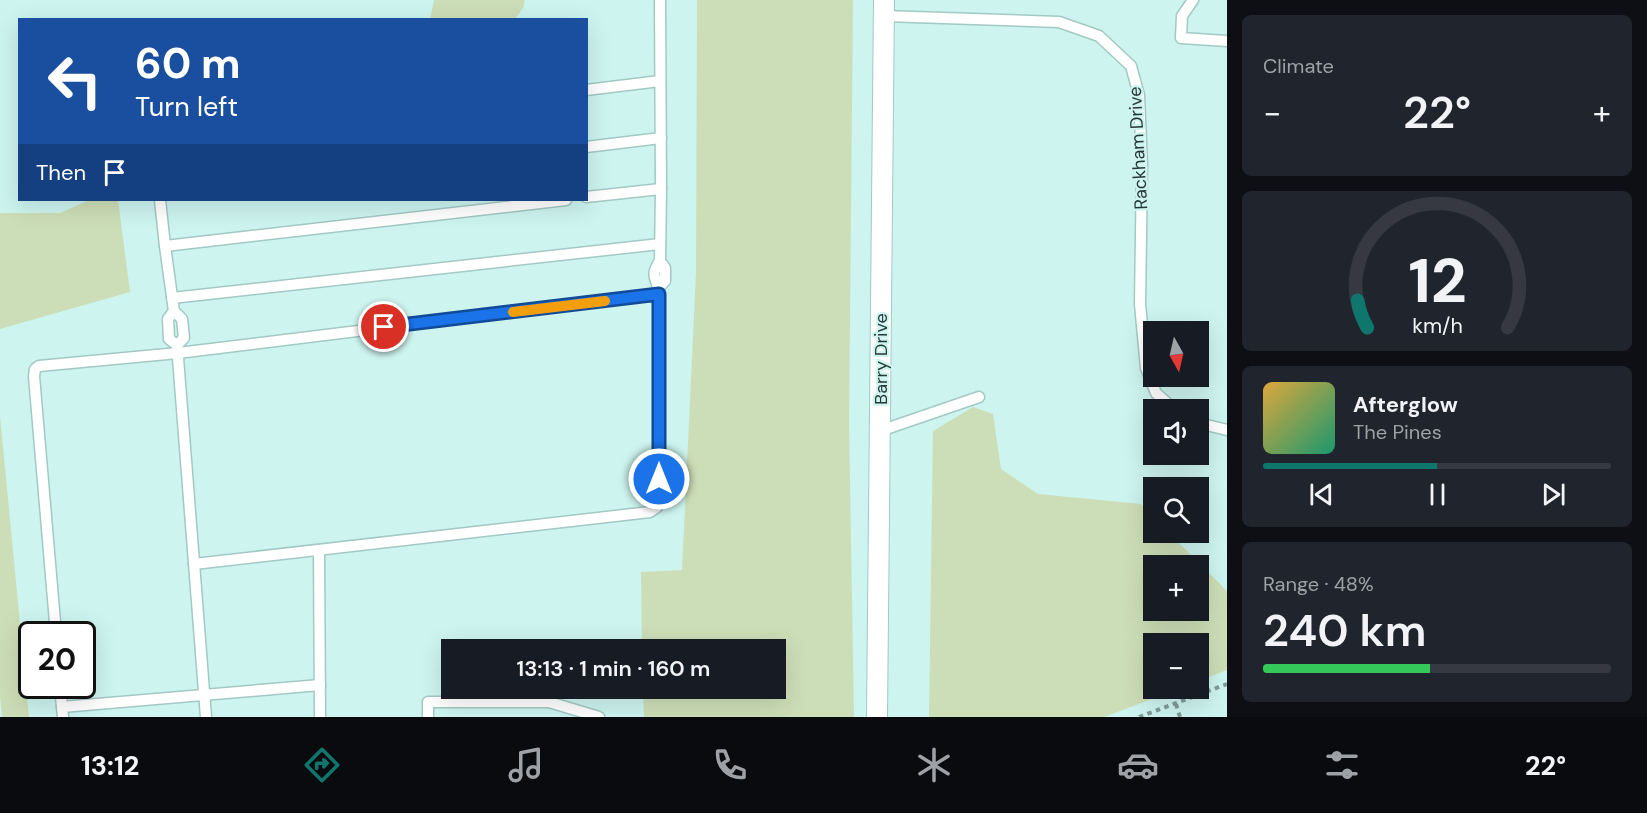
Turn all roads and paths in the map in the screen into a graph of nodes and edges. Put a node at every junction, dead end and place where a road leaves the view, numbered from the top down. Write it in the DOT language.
graph roads {
  1 [pos="660,0"];
  2 [pos="1193,0"];
  3 [pos="884,8"];
  4 [pos="1227,41"];
  5 [pos="660,81"];
  6 [pos="588,90"];
  7 [pos="661,138"];
  8 [pos="588,147"];
  9 [pos="661,189"];
  10 [pos="588,197"];
  11 [pos="160,201"];
  12 [pos="557,201"];
  13 [pos="660,244"];
  14 [pos="165,246"];
  15 [pos="659,291"];
  16 [pos="172,298"];
  17 [pos="178,349"];
  18 [pos="980,397"];
  19 [pos="1163,399"];
  20 [pos="1209,426"];
  21 [pos="1227,430"];
  22 [pos="880,431"];
  23 [pos="319,550"];
  24 [pos="194,564"];
  25 [pos="55,621"];
  26 [pos="1227,684"];
  27 [pos="320,685"];
  28 [pos="205,693"];
  29 [pos="1176,704"];
  30 [pos="62,712"];
  31 [pos="206,717"];
  32 [pos="320,717"];
  33 [pos="428,717"];
  34 [pos="599,717"];
  35 [pos="877,717"];
  36 [pos="1139,717"];
  37 [pos="1180,717"];
  1 -- 5 [label="lane"];
  2 -- 4 [label="lane"];
  3 -- 19 [label="lane, Rackham Drive"];
  3 -- 22 [label="street, Barry Drive"];
  5 -- 6 [label="lane"];
  5 -- 7 [label="lane"];
  7 -- 8 [label="lane"];
  7 -- 9 [label="lane"];
  9 -- 10 [label="lane"];
  9 -- 13 [label="lane"];
  11 -- 14 [label="lane"];
  12 -- 14 [label="lane"];
  13 -- 15 [label="lane"];
  13 -- 16 [label="lane"];
  14 -- 16 [label="lane"];
  15 -- 17 [label="lane"];
  15 -- 23 [label="lane"];
  16 -- 17 [label="lane"];
  17 -- 24 [label="lane"];
  17 -- 25 [label="lane"];
  18 -- 22 [label="lane"];
  20 -- 21 [label="lane"];
  22 -- 35 [label="street, Barry Drive"];
  23 -- 24 [label="lane"];
  23 -- 27 [label="lane"];
  24 -- 28 [label="lane"];
  26 -- 29 [label="path"];
  27 -- 28 [label="lane"];
  27 -- 32 [label="lane"];
  28 -- 30 [label="lane"];
  28 -- 31 [label="lane"];
  29 -- 36 [label="path"];
  29 -- 37 [label="path"];
  33 -- 34 [label="lane"];
}
